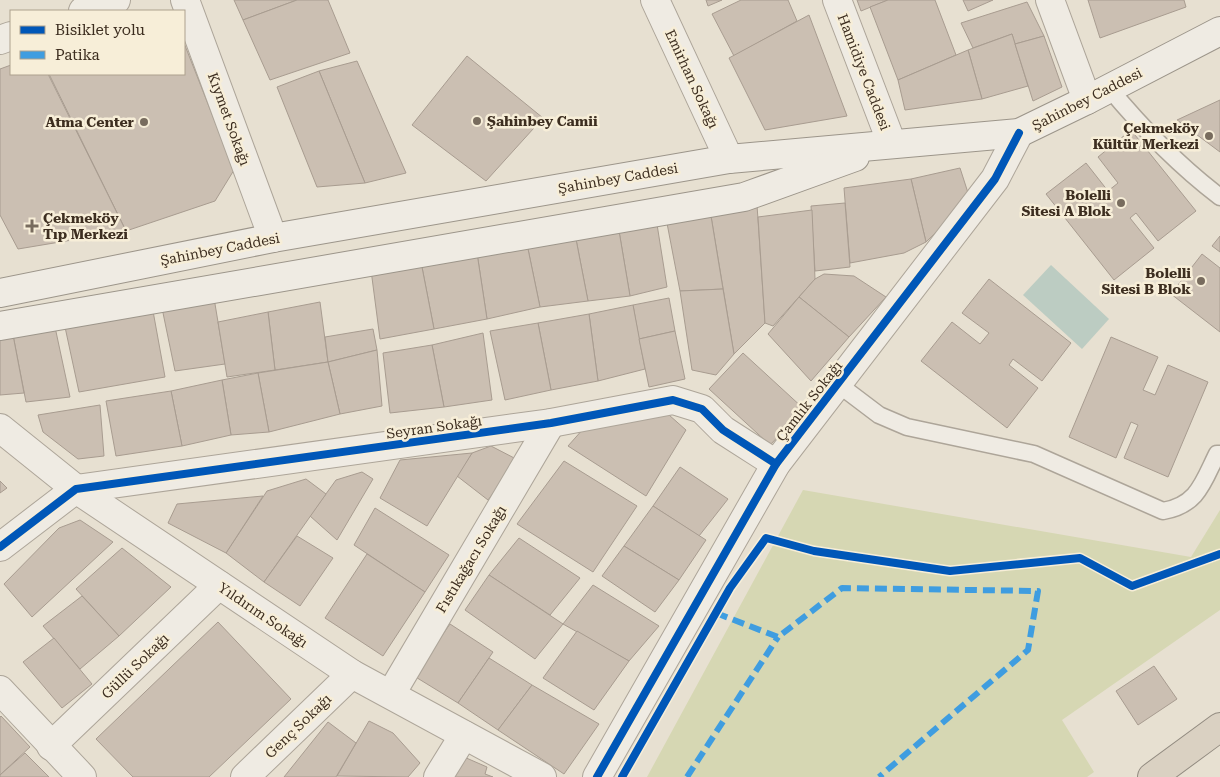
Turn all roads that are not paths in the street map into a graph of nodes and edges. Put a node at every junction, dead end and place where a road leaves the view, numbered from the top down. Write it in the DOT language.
graph roads {
  1 [pos="116,0"];
  2 [pos="185,0"];
  3 [pos="655,0"];
  4 [pos="837,0"];
  5 [pos="1050,0"];
  6 [pos="86,10"];
  7 [pos="1220,31"];
  8 [pos="1098,94"];
  9 [pos="1019,132"];
  10 [pos="892,144"];
  11 [pos="729,159"];
  12 [pos="1220,197"];
  13 [pos="273,238"];
  14 [pos="0,293"];
  15 [pos="0,326"];
  16 [pos="838,384"];
  17 [pos="551,424"];
  18 [pos="0,428"];
  19 [pos="1219,452"];
  20 [pos="776,464"];
  21 [pos="76,489"];
  22 [pos="0,546"];
  23 [pos="219,586"];
  24 [pos="352,674"];
  25 [pos="0,690"];
  26 [pos="391,694"];
  27 [pos="1220,727"];
  28 [pos="464,735"];
  29 [pos="51,746"];
  30 [pos="82,777"];
  31 [pos="245,777"];
  32 [pos="438,777"];
  33 [pos="542,777"];
  34 [pos="597,777"];
  35 [pos="1152,777"];
  1 -- 6 [label="street"];
  2 -- 13 [label="street, Kıymet Sokağı"];
  3 -- 11 [label="street, Emirhan Sokağı"];
  4 -- 10 [label="street, Hamidiye Caddesi"];
  5 -- 8 [label="street"];
  7 -- 8 [label="street, Şahinbey Caddesi"];
  8 -- 9 [label="street, Şahinbey Caddesi"];
  8 -- 12 [label="lane"];
  9 -- 10 [label="street, Şahinbey Caddesi"];
  9 -- 16 [label="street, Çamlık Sokağı"];
  10 -- 11 [label="street, Şahinbey Caddesi"];
  10 -- 15 [label="street"];
  11 -- 13 [label="street, Şahinbey Caddesi"];
  13 -- 14 [label="street, Şahinbey Caddesi"];
  16 -- 19 [label="lane"];
  16 -- 20 [label="street, Çamlık Sokağı"];
  17 -- 20 [label="street, Seyran Sokağı"];
  17 -- 21 [label="street, Seyran Sokağı"];
  17 -- 26 [label="street, Fıstıkağacı Sokağı"];
  18 -- 21 [label="street, Yıldırım Sokağı"];
  20 -- 34 [label="street, Çamlık Sokağı"];
  21 -- 22 [label="street"];
  21 -- 23 [label="street, Yıldırım Sokağı"];
  23 -- 24 [label="street, Yıldırım Sokağı"];
  23 -- 29 [label="street, Güllü Sokağı"];
  24 -- 26 [label="street, Yıldırım Sokağı"];
  24 -- 31 [label="street, Genç Sokağı"];
  25 -- 29 [label="street"];
  26 -- 28 [label="street, Yıldırım Sokağı"];
  27 -- 35 [label="highway"];
  28 -- 32 [label="street"];
  28 -- 33 [label="street, Yıldırım Sokağı"];
  29 -- 30 [label="street"];
}
